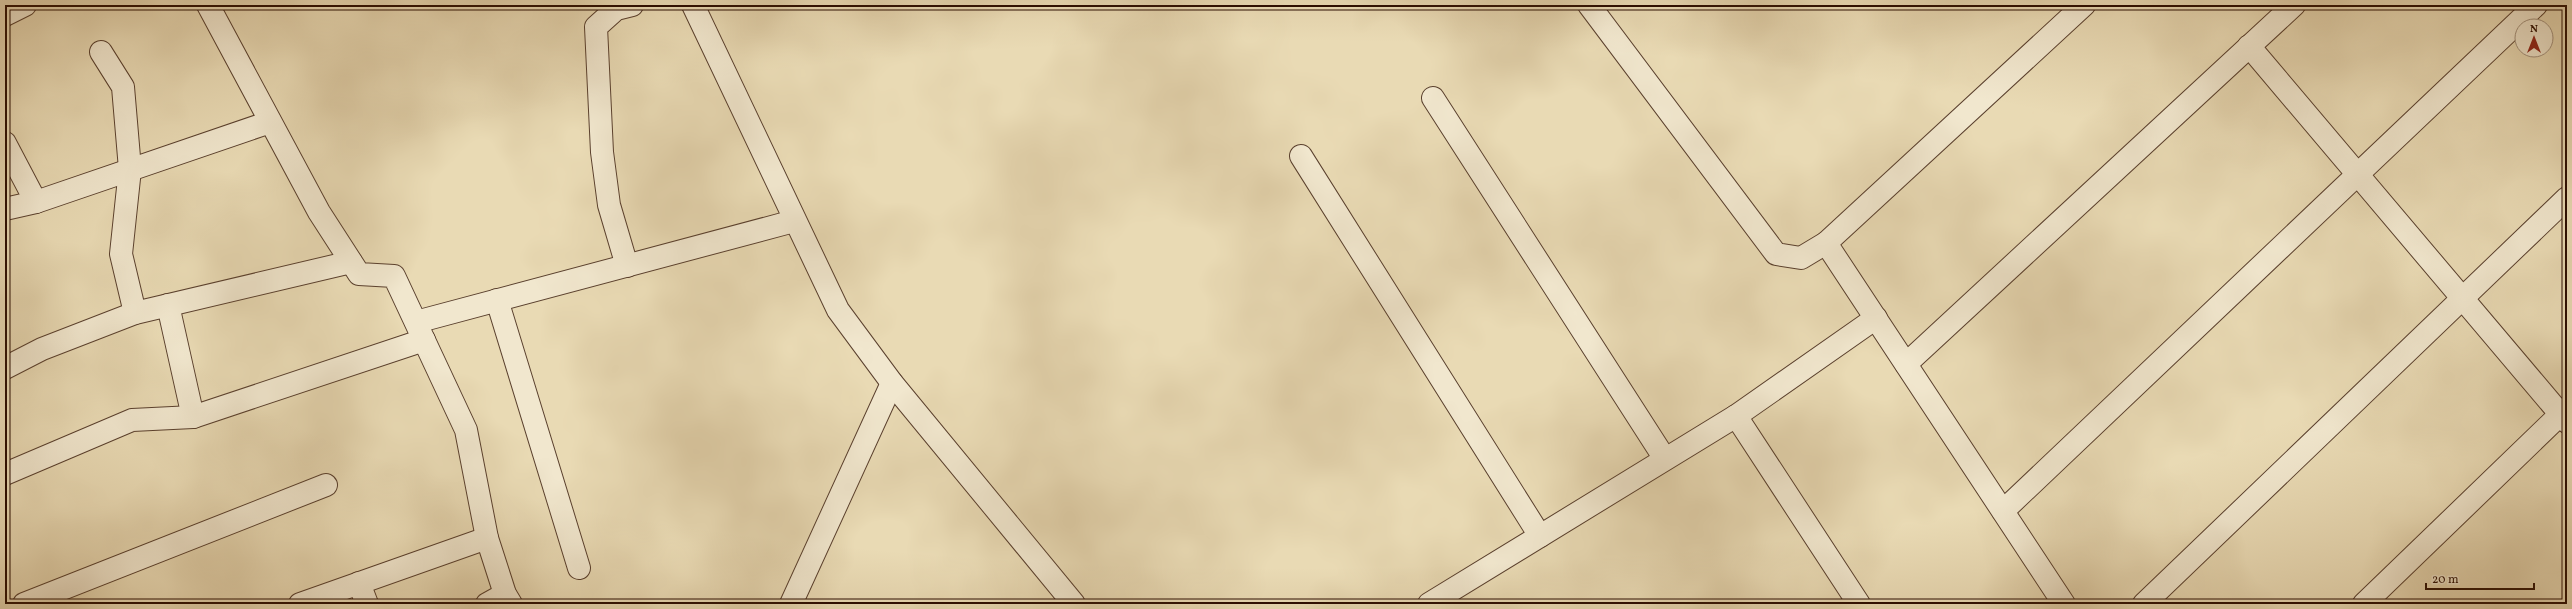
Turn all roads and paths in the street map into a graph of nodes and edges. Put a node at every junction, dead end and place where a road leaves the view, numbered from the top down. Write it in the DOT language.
graph roads {
  1 [pos="25,5"];
  2 [pos="208,5"];
  3 [pos="632,5"];
  4 [pos="693,5"];
  5 [pos="1589,5"];
  6 [pos="2084,5"];
  7 [pos="2294,5"];
  8 [pos="2536,5"];
  9 [pos="5,15"];
  10 [pos="2249,46"];
  11 [pos="101,52"];
  12 [pos="1433,98"];
  13 [pos="270,122"];
  14 [pos="5,143"];
  15 [pos="1301,156"];
  16 [pos="130,169"];
  17 [pos="2358,175"];
  18 [pos="2567,198"];
  19 [pos="36,202"];
  20 [pos="5,209"];
  21 [pos="794,221"];
  22 [pos="1826,243"];
  23 [pos="351,262"];
  24 [pos="627,266"];
  25 [pos="2462,298"];
  26 [pos="498,300"];
  27 [pos="168,305"];
  28 [pos="135,313"];
  29 [pos="1876,318"];
  30 [pos="420,331"];
  31 [pos="1906,364"];
  32 [pos="5,368"];
  33 [pos="892,383"];
  34 [pos="2565,415"];
  35 [pos="1736,416"];
  36 [pos="193,417"];
  37 [pos="1665,459"];
  38 [pos="5,474"];
  39 [pos="326,485"];
  40 [pos="2003,511"];
  41 [pos="1540,536"];
  42 [pos="487,538"];
  43 [pos="579,568"];
  44 [pos="359,583"];
  45 [pos="501,601"];
  46 [pos="24,604"];
  47 [pos="300,604"];
  48 [pos="367,604"];
  49 [pos="791,604"];
  50 [pos="1074,604"];
  51 [pos="1429,604"];
  52 [pos="1859,604"];
  53 [pos="2064,604"];
  54 [pos="2144,604"];
  55 [pos="2364,604"];
  1 -- 9 [label="street"];
  2 -- 13 [label="street"];
  3 -- 24 [label="street"];
  4 -- 21 [label="street"];
  5 -- 22 [label="street"];
  6 -- 22 [label="street"];
  7 -- 10 [label="street"];
  8 -- 17 [label="street"];
  10 -- 17 [label="street"];
  10 -- 31 [label="street"];
  11 -- 16 [label="street"];
  12 -- 37 [label="street"];
  13 -- 16 [label="street"];
  13 -- 23 [label="street"];
  14 -- 19 [label="street"];
  15 -- 41 [label="street"];
  16 -- 19 [label="street"];
  16 -- 28 [label="street"];
  17 -- 25 [label="street"];
  17 -- 40 [label="street"];
  18 -- 25 [label="street"];
  19 -- 20 [label="street"];
  21 -- 24 [label="street"];
  21 -- 33 [label="street"];
  22 -- 29 [label="street"];
  23 -- 27 [label="street"];
  23 -- 30 [label="street"];
  24 -- 26 [label="street"];
  25 -- 34 [label="street"];
  25 -- 54 [label="street"];
  26 -- 30 [label="street"];
  26 -- 43 [label="street"];
  27 -- 28 [label="street"];
  27 -- 36 [label="street"];
  28 -- 32 [label="street"];
  29 -- 31 [label="street"];
  29 -- 35 [label="street"];
  30 -- 36 [label="street"];
  30 -- 42 [label="street"];
  31 -- 40 [label="street"];
  33 -- 49 [label="street"];
  33 -- 50 [label="street"];
  34 -- 55 [label="street"];
  35 -- 37 [label="street"];
  35 -- 52 [label="street"];
  36 -- 38 [label="street"];
  37 -- 41 [label="street"];
  39 -- 46 [label="street"];
  40 -- 53 [label="street"];
  41 -- 51 [label="street"];
  42 -- 44 [label="street"];
  42 -- 45 [label="street"];
  44 -- 47 [label="street"];
  44 -- 48 [label="street"];
}
